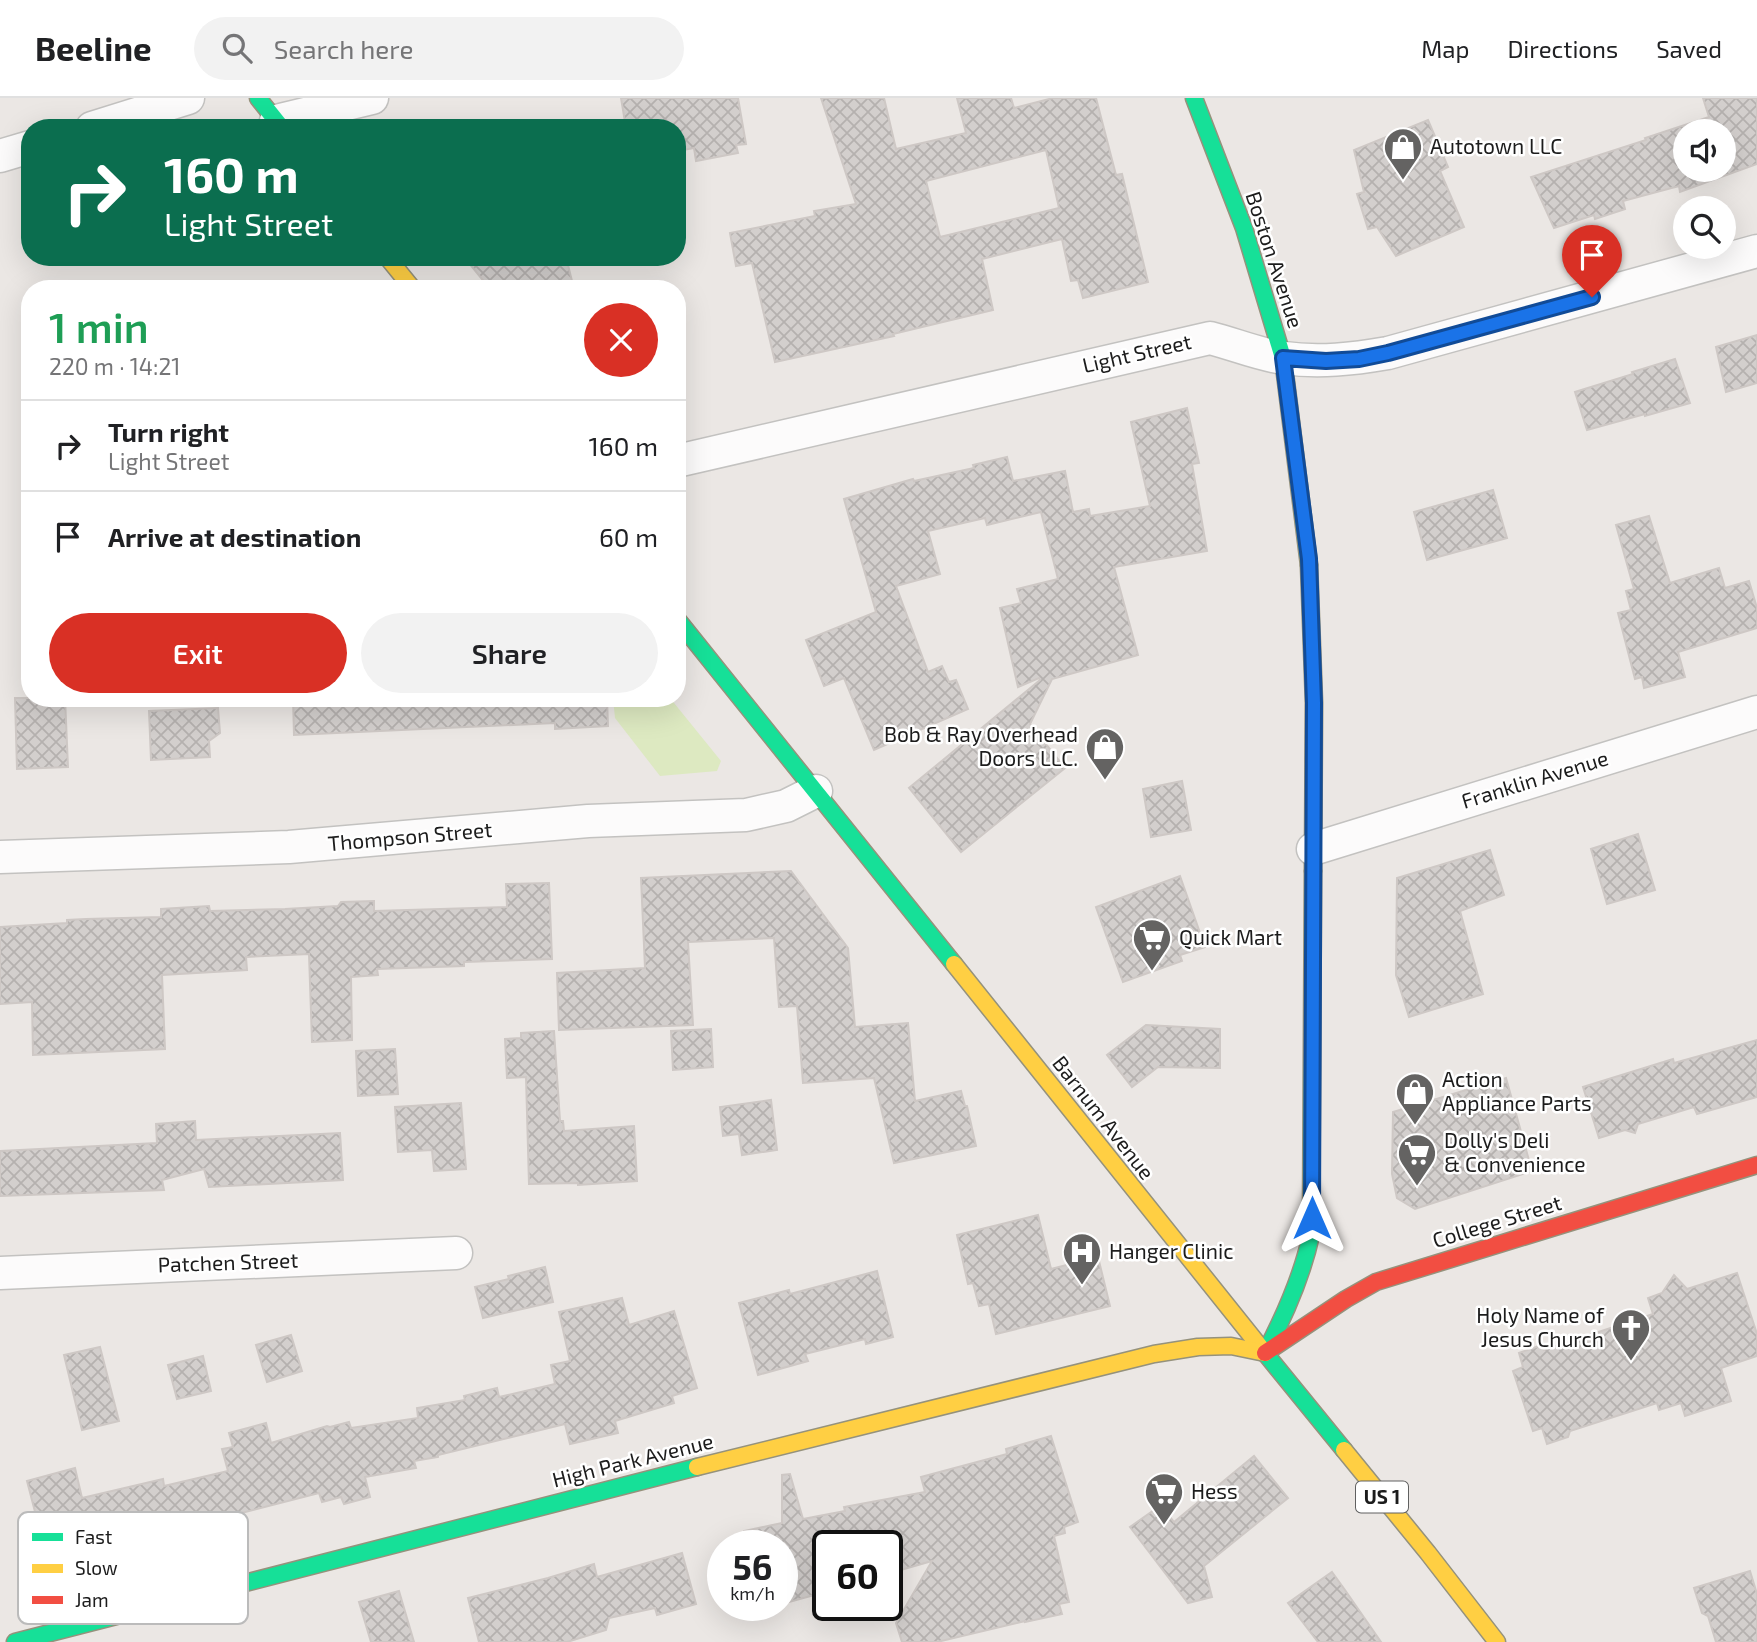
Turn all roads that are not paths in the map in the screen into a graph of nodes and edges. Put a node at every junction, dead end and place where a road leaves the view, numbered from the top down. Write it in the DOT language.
graph roads {
  1 [pos="188,98"];
  2 [pos="372,98"];
  3 [pos="1194,98"];
  4 [pos="272,116"];
  5 [pos="121,119"];
  6 [pos="21,150"];
  7 [pos="0,156"];
  8 [pos="1757,251"];
  9 [pos="394,266"];
  10 [pos="406,280"];
  11 [pos="1283,358"];
  12 [pos="686,459"];
  13 [pos="686,630"];
  14 [pos="1757,712"];
  15 [pos="816,791"];
  16 [pos="1314,849"];
  17 [pos="0,857"];
  18 [pos="1757,1165"];
  19 [pos="456,1253"];
  20 [pos="0,1273"];
  21 [pos="1265,1353"];
  22 [pos="248,1582"];
  23 [pos="84,1624"];
  24 [pos="15,1642"];
  25 [pos="1497,1642"];
  1 -- 5 [label="street"];
  2 -- 4 [label="street"];
  3 -- 11 [label="main road, Boston Avenue"];
  6 -- 7 [label="street"];
  8 -- 11 [label="street, Light Street"];
  9 -- 10 [label="main road"];
  11 -- 12 [label="street, Light Street"];
  11 -- 16 [label="main road, Boston Avenue"];
  13 -- 15 [label="main road, Barnum Avenue"];
  14 -- 16 [label="street, Franklin Avenue"];
  15 -- 17 [label="street, Thompson Street"];
  15 -- 21 [label="main road, Barnum Avenue"];
  16 -- 21 [label="main road, Boston Avenue"];
  18 -- 21 [label="main road, College Street"];
  19 -- 20 [label="street, Patchen Street"];
  21 -- 22 [label="main road, High Park Avenue"];
  21 -- 25 [label="main road, Barnum Avenue / US 1"];
  23 -- 24 [label="main road, High Park Avenue"];
}
